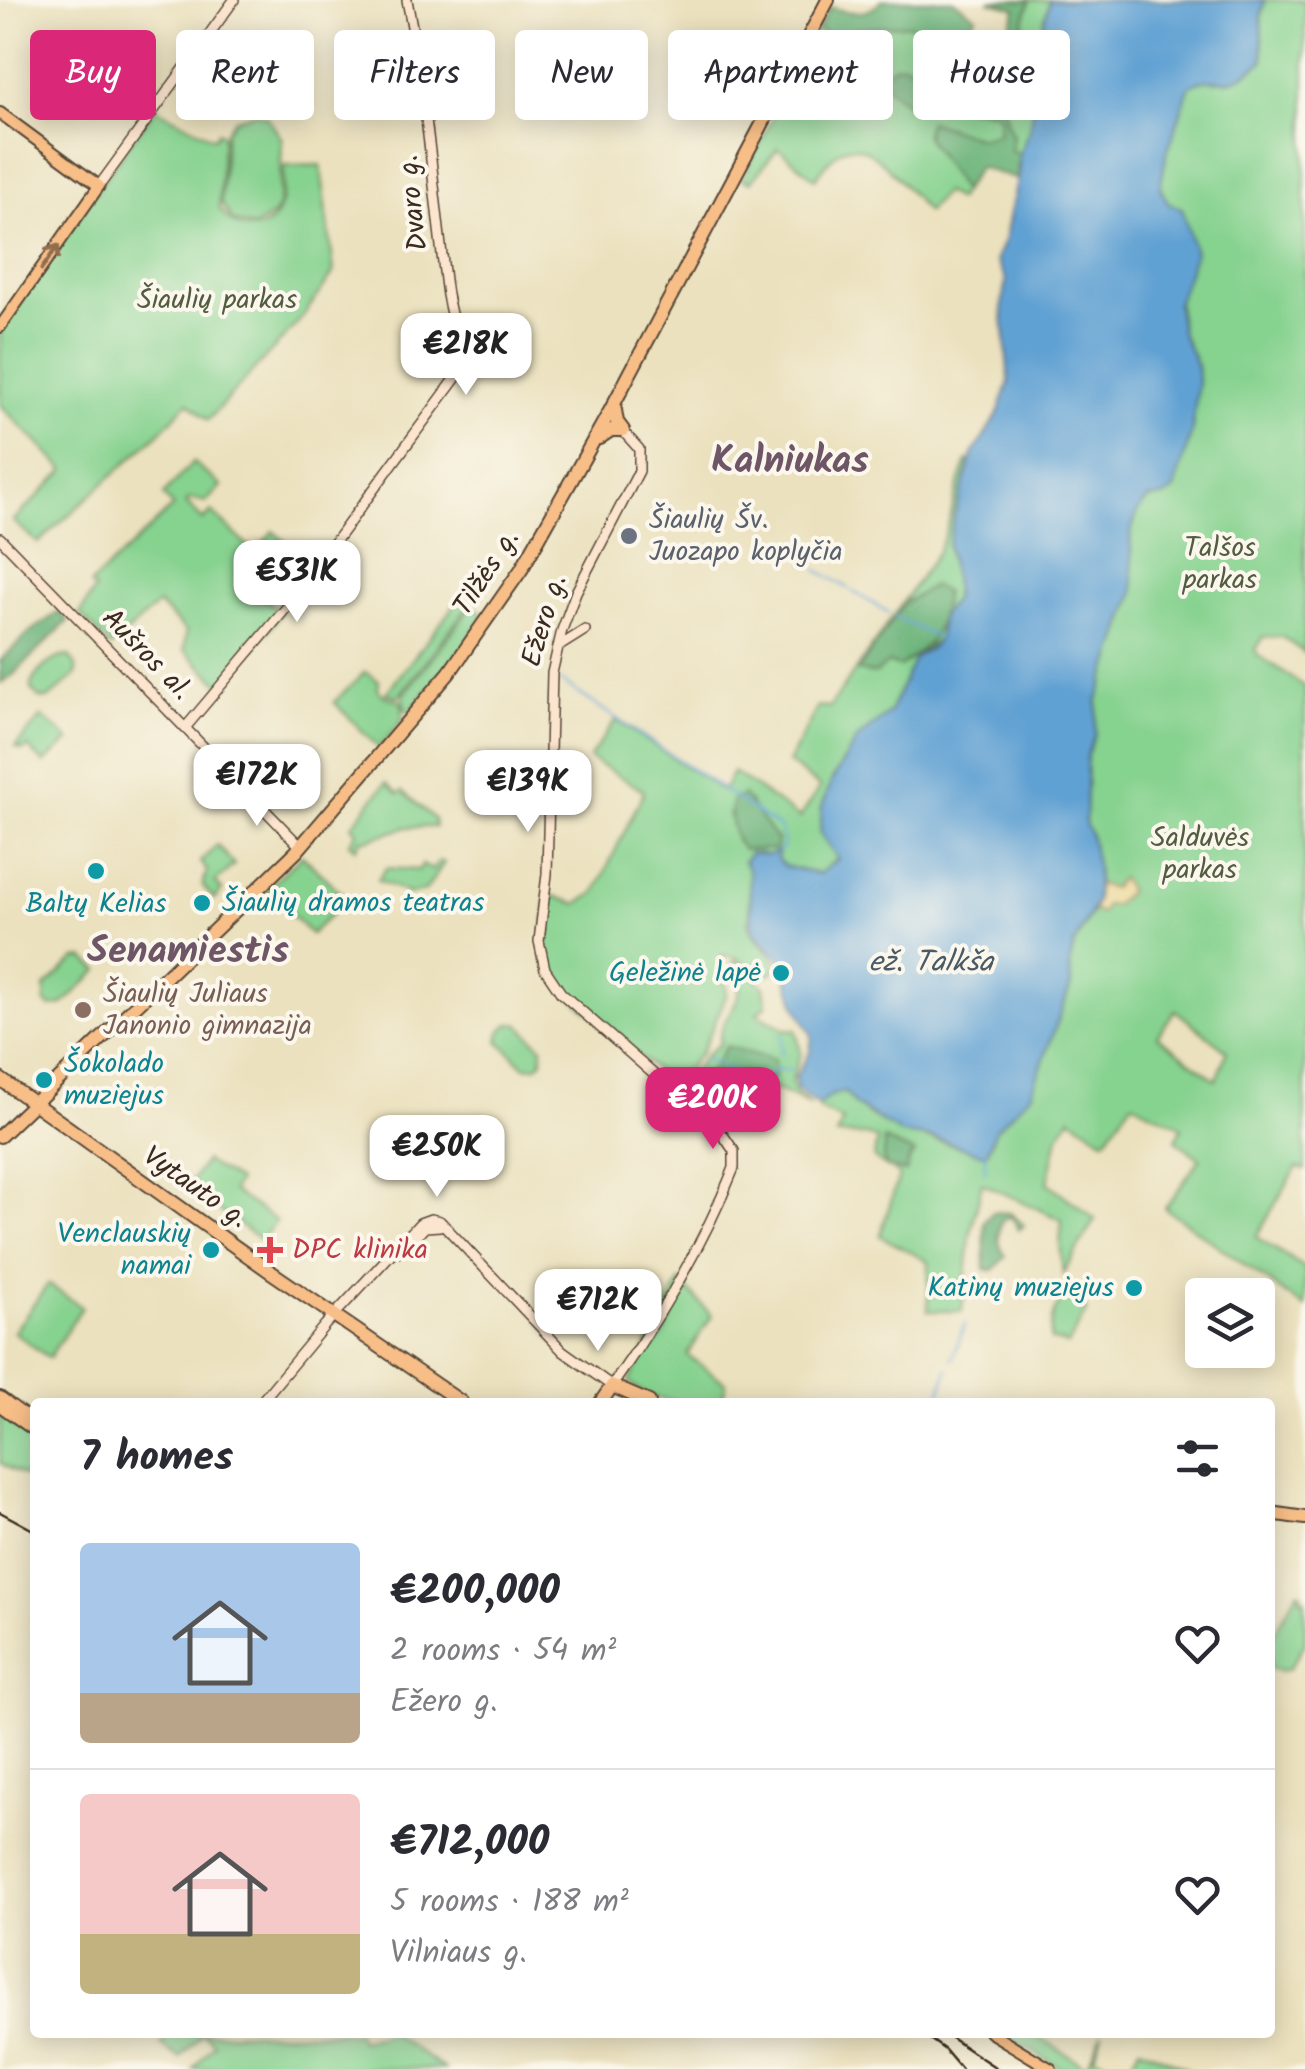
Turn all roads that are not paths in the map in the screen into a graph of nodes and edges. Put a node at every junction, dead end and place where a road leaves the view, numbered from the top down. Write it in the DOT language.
graph roads {
  1 [pos="234,0"];
  2 [pos="407,0"];
  3 [pos="828,0"];
  4 [pos="0,113"];
  5 [pos="99,186"];
  6 [pos="0,327"];
  7 [pos="614,404"];
  8 [pos="606,420"];
  9 [pos="622,430"];
  10 [pos="590,447"];
  11 [pos="0,538"];
  12 [pos="564,624"];
  13 [pos="557,648"];
  14 [pos="185,728"];
  15 [pos="300,847"];
  16 [pos="0,1079"];
  17 [pos="31,1103"];
  18 [pos="0,1126"];
  19 [pos="0,1136"];
  20 [pos="336,1317"];
  21 [pos="615,1388"];
  22 [pos="0,1396"];
  23 [pos="266,1398"];
  24 [pos="456,1398"];
  25 [pos="605,1398"];
  26 [pos="611,1398"];
  27 [pos="640,1398"];
  28 [pos="0,1406"];
  29 [pos="30,1423"];
  30 [pos="30,1424"];
  31 [pos="1275,1514"];
  32 [pos="1305,1518"];
  33 [pos="1000,2038"];
  34 [pos="1051,2069"];
  1 -- 5 [label="main road"];
  2 -- 14 [label="main road, Dvaro g."];
  3 -- 7 [label="highway, Tilžės g."];
  4 -- 5 [label="main road"];
  6 -- 5 [label="main road, one-way"];
  7 -- 8 [label="highway, Tilžės g."];
  7 -- 9 [label="highway"];
  8 -- 9 [label="main road"];
  8 -- 10 [label="highway, Tilžės g."];
  9 -- 10 [label="highway"];
  9 -- 12 [label="main road, Ežero g."];
  10 -- 15 [label="highway, Tilžės g."];
  11 -- 14 [label="main road, Aušros al."];
  12 -- 13 [label="main road, Ežero g."];
  12 -- 13 [label="main road"];
  13 -- 21 [label="main road, Ežero g."];
  14 -- 15 [label="main road, Aušros al."];
  15 -- 17 [label="highway, Tilžės g."];
  16 -- 17 [label="highway, Vytauto g."];
  17 -- 18 [label="highway, Tilžės g."];
  17 -- 19 [label="highway, Tilžės g."];
  17 -- 20 [label="highway, Vytauto g."];
  20 -- 21 [label="main road"];
  20 -- 23 [label="main road"];
  20 -- 24 [label="highway, Vytauto g."];
  21 -- 25 [label="highway, Ežero g."];
  21 -- 26 [label="highway, Ežero g."];
  21 -- 27 [label="highway"];
  22 -- 29 [label="main road"];
  28 -- 30 [label="main road"];
  31 -- 32 [label="highway"];
  33 -- 34 [label="main road"];
}
